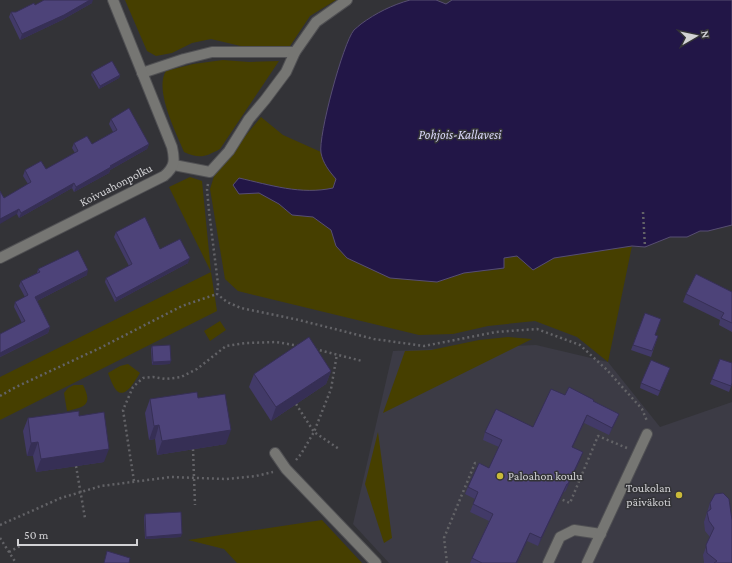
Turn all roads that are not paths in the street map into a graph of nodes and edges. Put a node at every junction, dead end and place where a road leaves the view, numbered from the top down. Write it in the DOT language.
graph roads {
  1 [pos="113,0"];
  2 [pos="347,0"];
  3 [pos="295,52"];
  4 [pos="142,73"];
  5 [pos="174,165"];
  6 [pos="0,258"];
  7 [pos="647,434"];
  8 [pos="275,453"];
  9 [pos="601,534"];
  10 [pos="376,563"];
  11 [pos="548,563"];
  12 [pos="587,563"];
  1 -- 4 [label="street"];
  2 -- 3 [label="street"];
  3 -- 4 [label="street"];
  3 -- 5 [label="street"];
  4 -- 5 [label="street"];
  5 -- 6 [label="street, Koivuahonpolku"];
  7 -- 9 [label="street"];
  8 -- 10 [label="street"];
  9 -- 11 [label="street"];
  9 -- 12 [label="street"];
}
